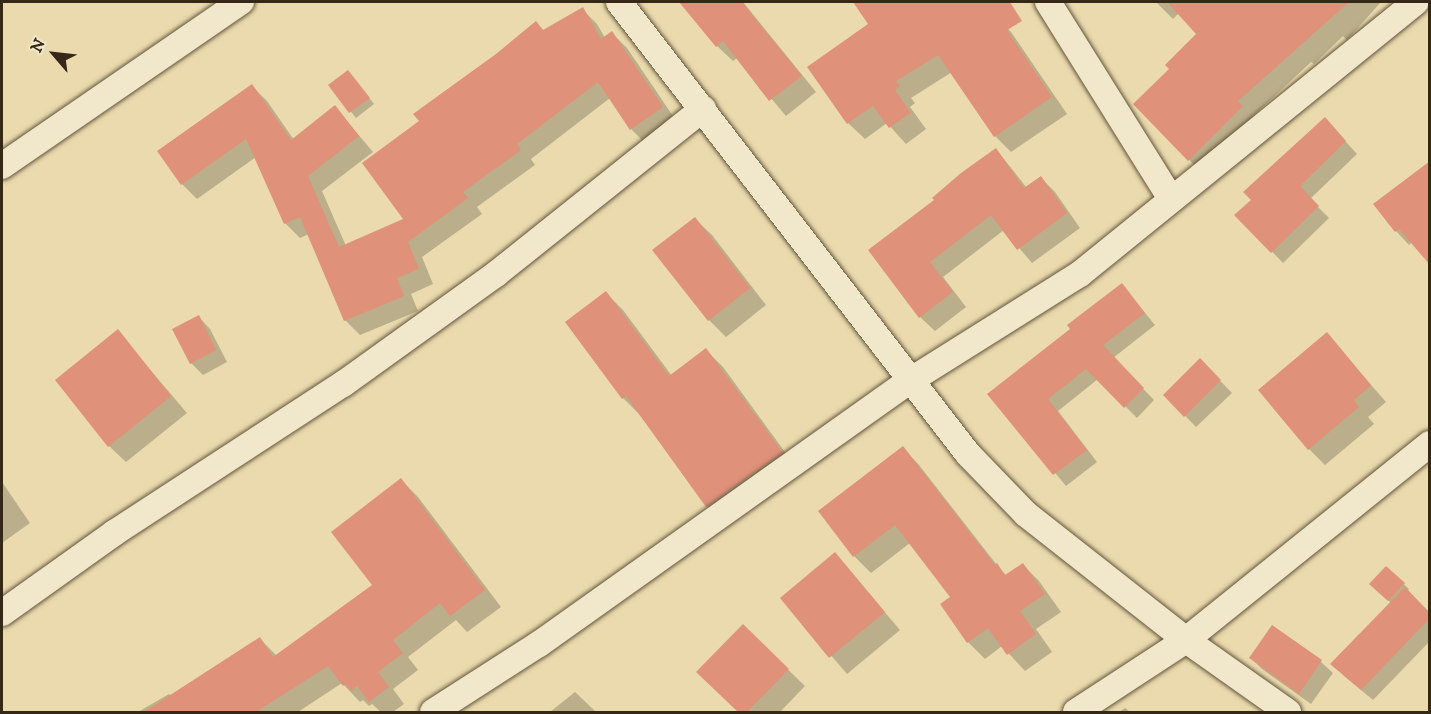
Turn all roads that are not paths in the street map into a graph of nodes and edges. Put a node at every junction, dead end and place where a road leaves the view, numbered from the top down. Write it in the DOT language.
graph roads {
  1 [pos="241,2"];
  2 [pos="619,2"];
  3 [pos="1048,2"];
  4 [pos="1416,2"];
  5 [pos="703,109"];
  6 [pos="2,166"];
  7 [pos="1171,199"];
  8 [pos="911,380"];
  9 [pos="1430,444"];
  10 [pos="2,613"];
  11 [pos="1186,640"];
  12 [pos="433,712"];
  13 [pos="1076,712"];
  14 [pos="1288,712"];
  1 -- 6 [label="street"];
  2 -- 5 [label="street"];
  3 -- 7 [label="street"];
  4 -- 7 [label="street"];
  5 -- 8 [label="street"];
  5 -- 10 [label="street"];
  7 -- 8 [label="street"];
  8 -- 11 [label="street"];
  8 -- 12 [label="street"];
  9 -- 11 [label="street"];
  11 -- 13 [label="street"];
  11 -- 14 [label="street"];
}
